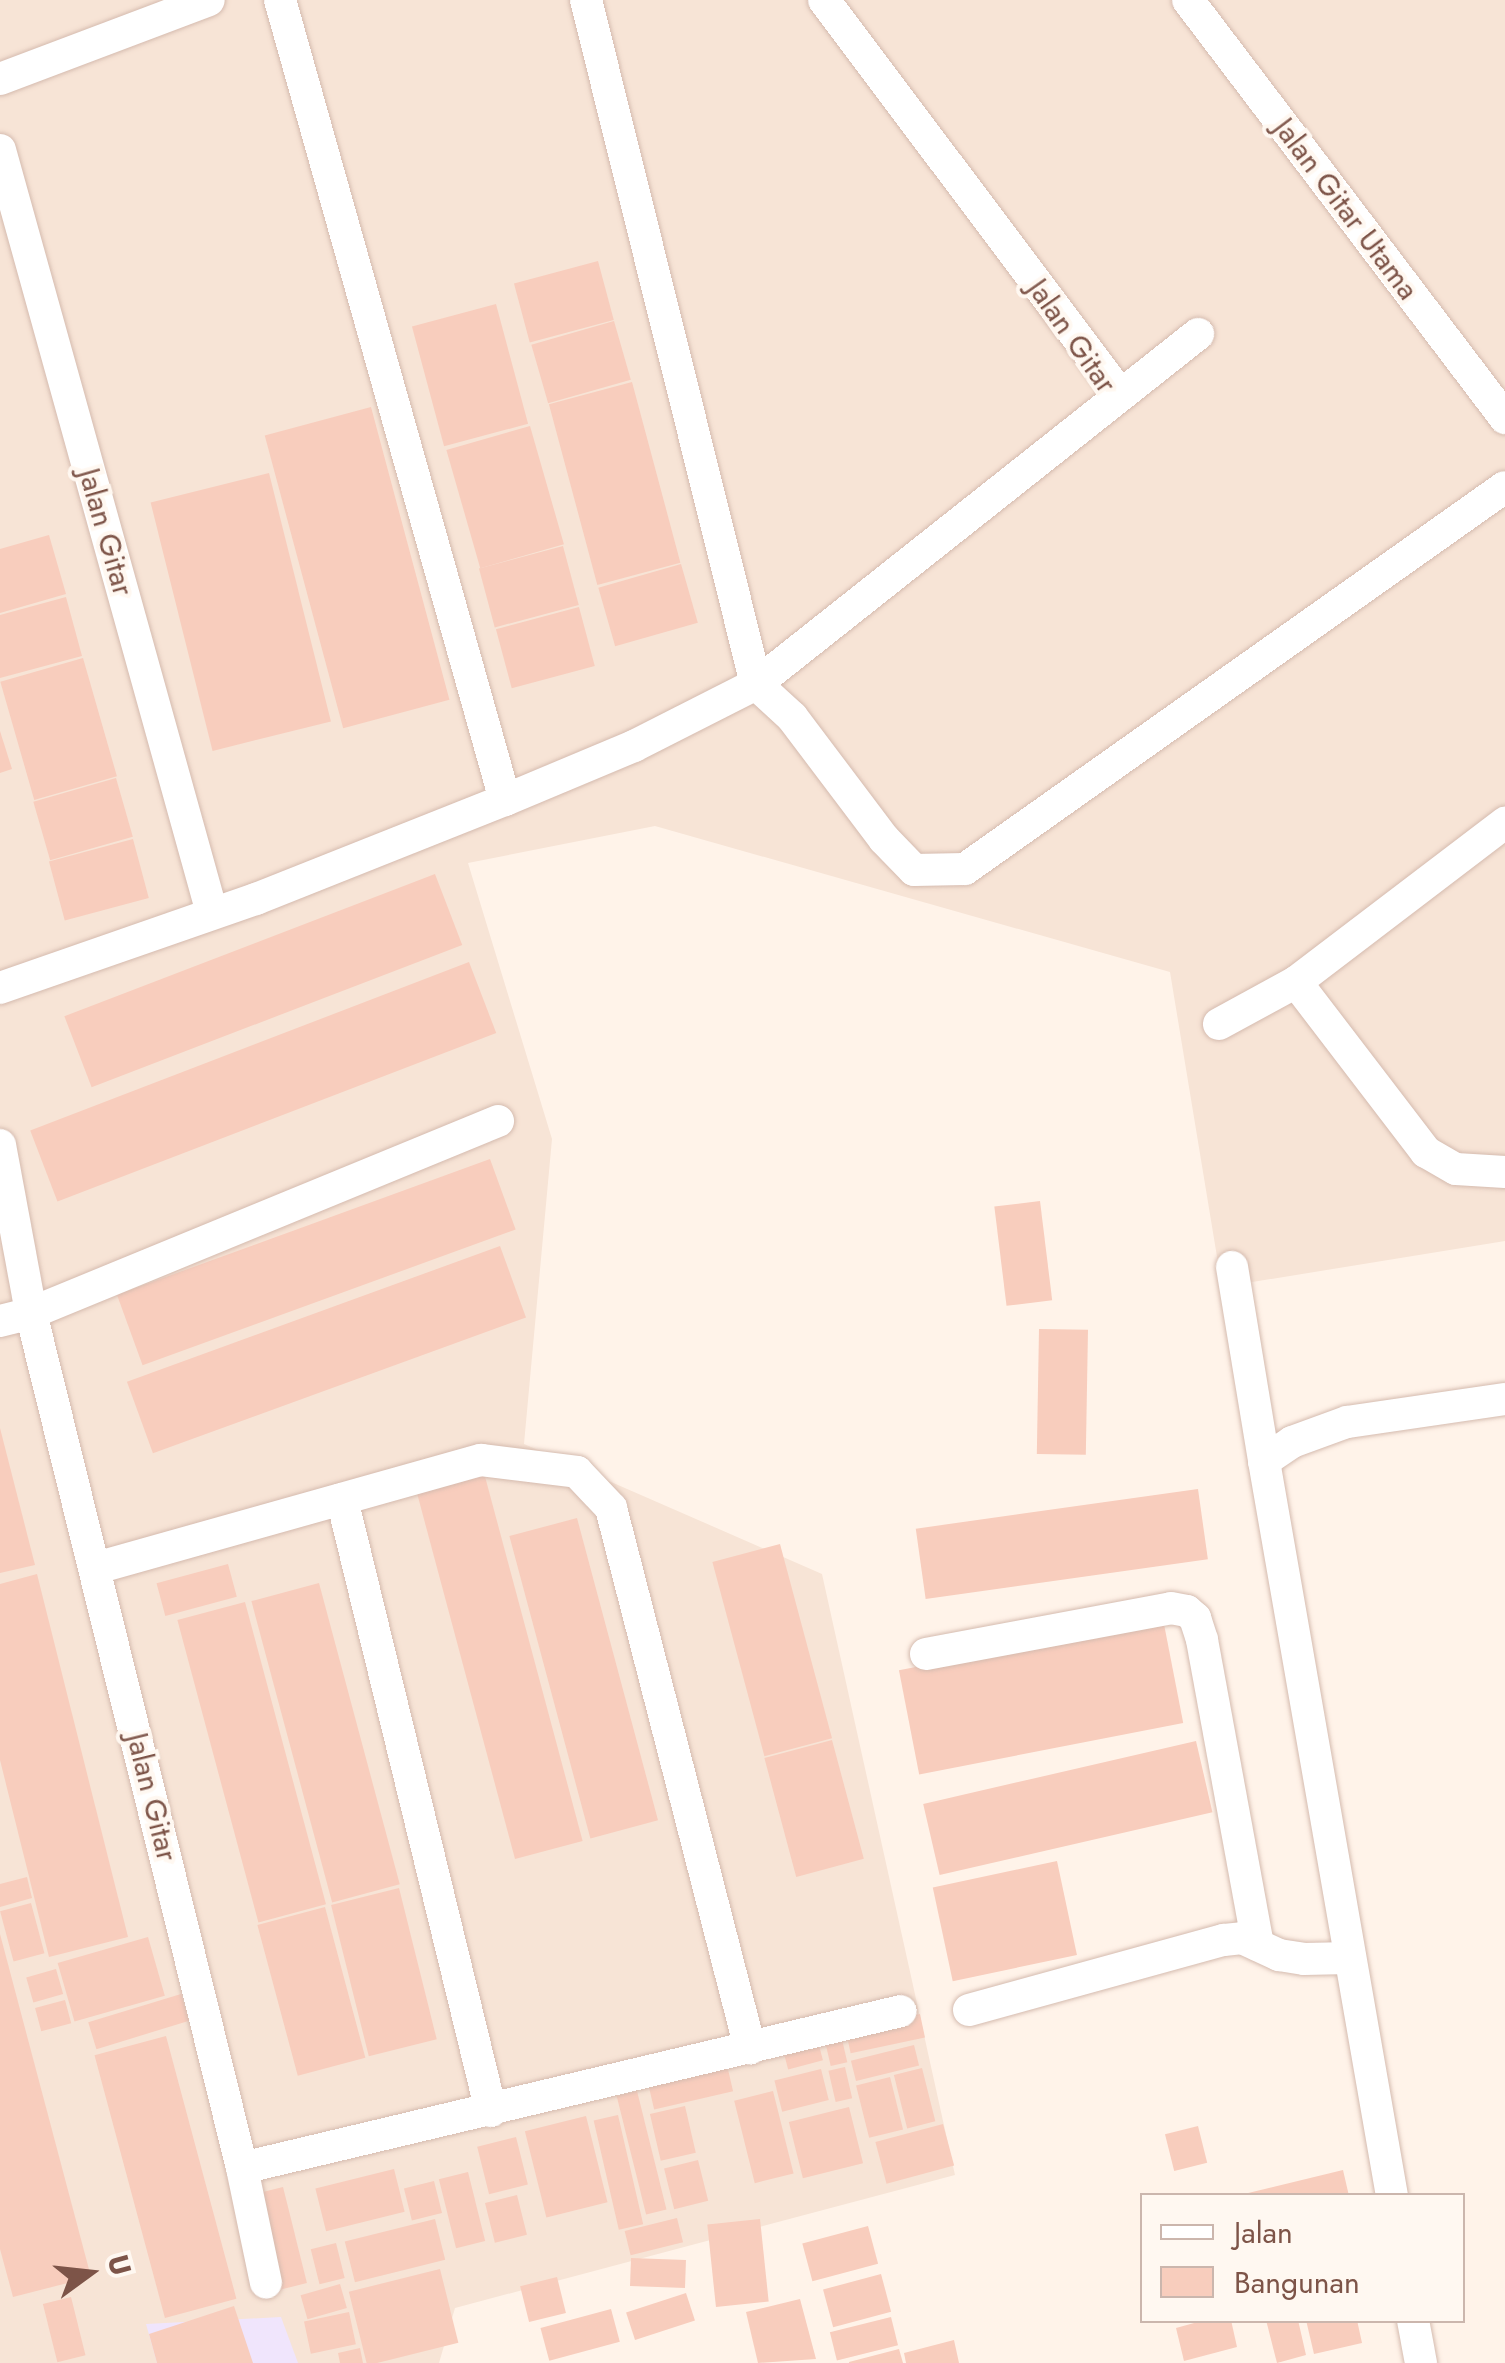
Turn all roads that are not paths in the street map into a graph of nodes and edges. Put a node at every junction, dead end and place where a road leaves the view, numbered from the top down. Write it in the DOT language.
graph roads {
  1 [pos="209,0"];
  2 [pos="280,0"];
  3 [pos="586,0"];
  4 [pos="824,0"];
  5 [pos="1188,0"];
  6 [pos="0,78"];
  7 [pos="0,150"];
  8 [pos="1198,334"];
  9 [pos="1121,396"];
  10 [pos="1505,418"];
  11 [pos="1505,487"];
  12 [pos="756,684"];
  13 [pos="505,800"];
  14 [pos="1505,824"];
  15 [pos="212,913"];
  16 [pos="1296,982"];
  17 [pos="0,988"];
  18 [pos="1219,1024"];
  19 [pos="498,1121"];
  20 [pos="0,1145"];
  21 [pos="1505,1172"];
  22 [pos="1232,1267"];
  23 [pos="16,1317"];
  24 [pos="1505,1399"];
  25 [pos="1264,1461"];
  26 [pos="342,1499"];
  27 [pos="96,1568"];
  28 [pos="926,1654"];
  29 [pos="1258,1944"];
  30 [pos="1350,1958"];
  31 [pos="969,2010"];
  32 [pos="900,2011"];
  33 [pos="750,2048"];
  34 [pos="491,2111"];
  35 [pos="242,2168"];
  36 [pos="1391,2193"];
  37 [pos="266,2283"];
  38 [pos="1414,2323"];
  39 [pos="1421,2363"];
  1 -- 6 [label="street"];
  2 -- 13 [label="street"];
  3 -- 12 [label="street"];
  4 -- 9 [label="street, Jalan Gitar"];
  5 -- 10 [label="street, Jalan Gitar Utama"];
  7 -- 15 [label="street, Jalan Gitar"];
  8 -- 9 [label="street"];
  9 -- 12 [label="street, Jalan Gitar"];
  11 -- 12 [label="street"];
  12 -- 13 [label="street, Jalan Gitar"];
  13 -- 15 [label="street, Jalan Gitar"];
  14 -- 16 [label="street"];
  15 -- 17 [label="street, Jalan Gitar"];
  16 -- 18 [label="street"];
  16 -- 21 [label="street"];
  19 -- 23 [label="street"];
  20 -- 23 [label="street, Jalan Gitar"];
  22 -- 25 [label="street"];
  23 -- 27 [label="street, Jalan Gitar"];
  24 -- 25 [label="street"];
  25 -- 30 [label="street"];
  26 -- 27 [label="street"];
  26 -- 33 [label="street"];
  26 -- 34 [label="street"];
  27 -- 35 [label="street, Jalan Gitar"];
  28 -- 29 [label="street"];
  29 -- 30 [label="street"];
  29 -- 31 [label="street"];
  30 -- 36 [label="street"];
  32 -- 33 [label="street"];
  33 -- 34 [label="street"];
  34 -- 35 [label="street"];
  35 -- 37 [label="street, Jalan Gitar"];
  38 -- 39 [label="street"];
}
